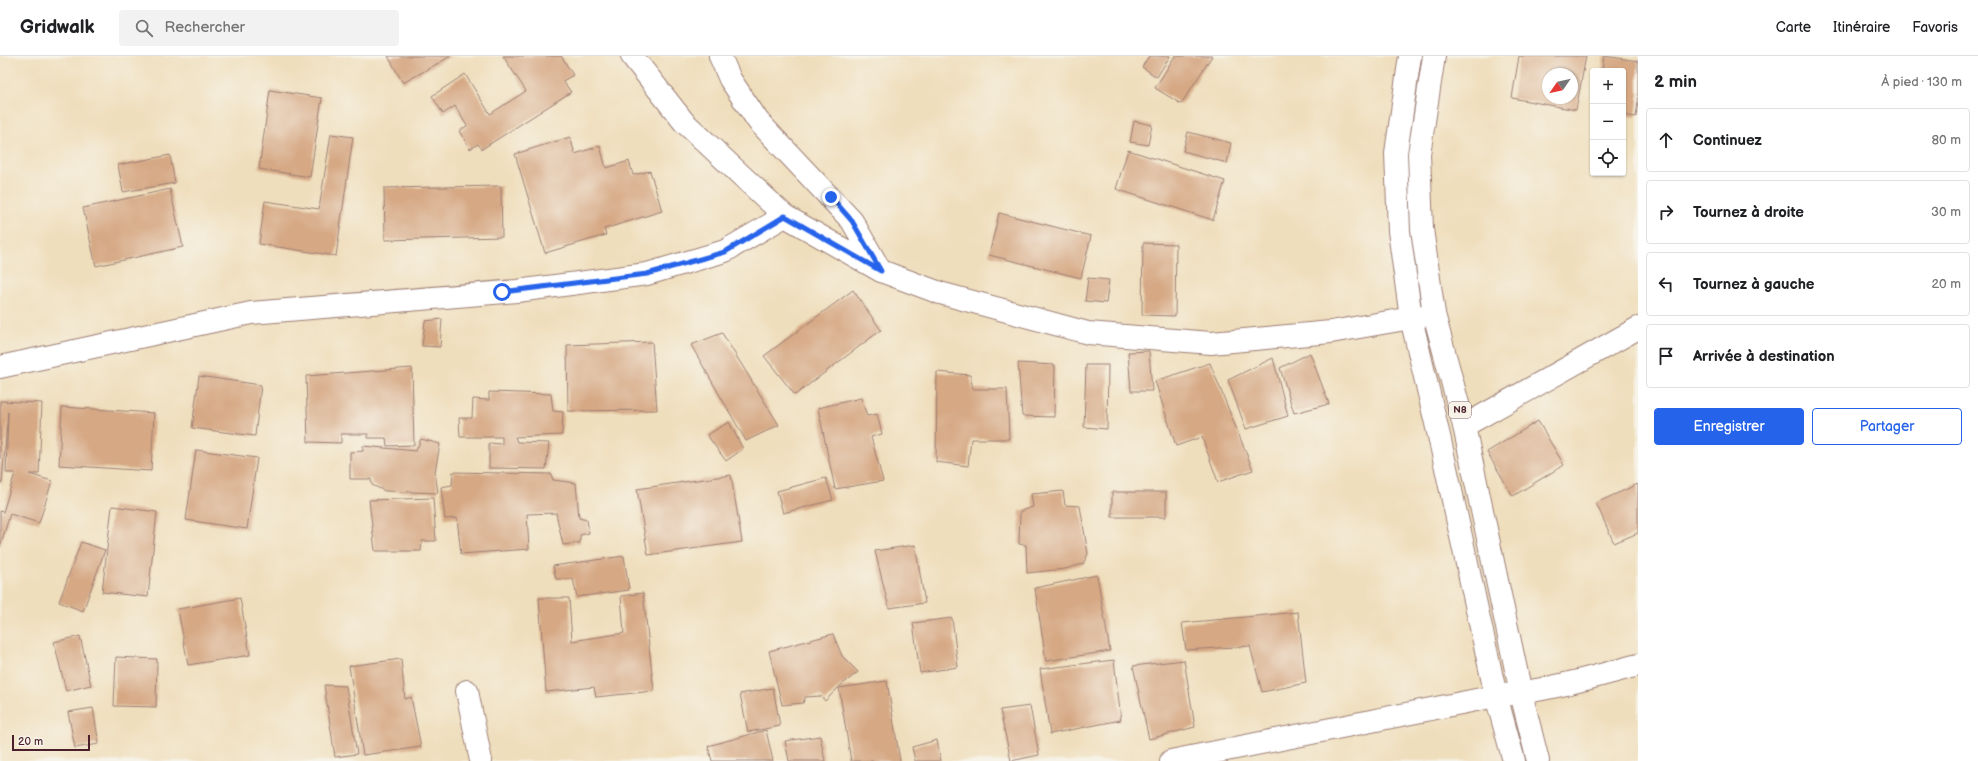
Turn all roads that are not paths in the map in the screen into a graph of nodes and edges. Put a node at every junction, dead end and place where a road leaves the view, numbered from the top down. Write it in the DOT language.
graph roads {
  1 [pos="632,56"];
  2 [pos="720,56"];
  3 [pos="1410,56"];
  4 [pos="1434,56"];
  5 [pos="785,216"];
  6 [pos="881,271"];
  7 [pos="1434,314"];
  8 [pos="1411,318"];
  9 [pos="1638,328"];
  10 [pos="0,368"];
  11 [pos="1464,426"];
  12 [pos="1638,665"];
  13 [pos="467,691"];
  14 [pos="1521,693"];
  15 [pos="1496,696"];
  16 [pos="481,761"];
  17 [pos="1171,761"];
  18 [pos="1514,761"];
  19 [pos="1538,761"];
  1 -- 5 [label="main road"];
  2 -- 6 [label="main road"];
  3 -- 8 [label="main road, N8"];
  4 -- 7 [label="main road, N8"];
  5 -- 6 [label="main road"];
  5 -- 10 [label="main road"];
  6 -- 8 [label="main road"];
  7 -- 8 [label="main road"];
  7 -- 11 [label="main road, N8"];
  8 -- 15 [label="main road, N8"];
  9 -- 11 [label="main road"];
  11 -- 14 [label="main road, N8"];
  12 -- 14 [label="main road"];
  13 -- 16 [label="main road"];
  14 -- 15 [label="main road"];
  14 -- 19 [label="main road, N8"];
  15 -- 17 [label="main road"];
  15 -- 18 [label="main road, N8"];
}
